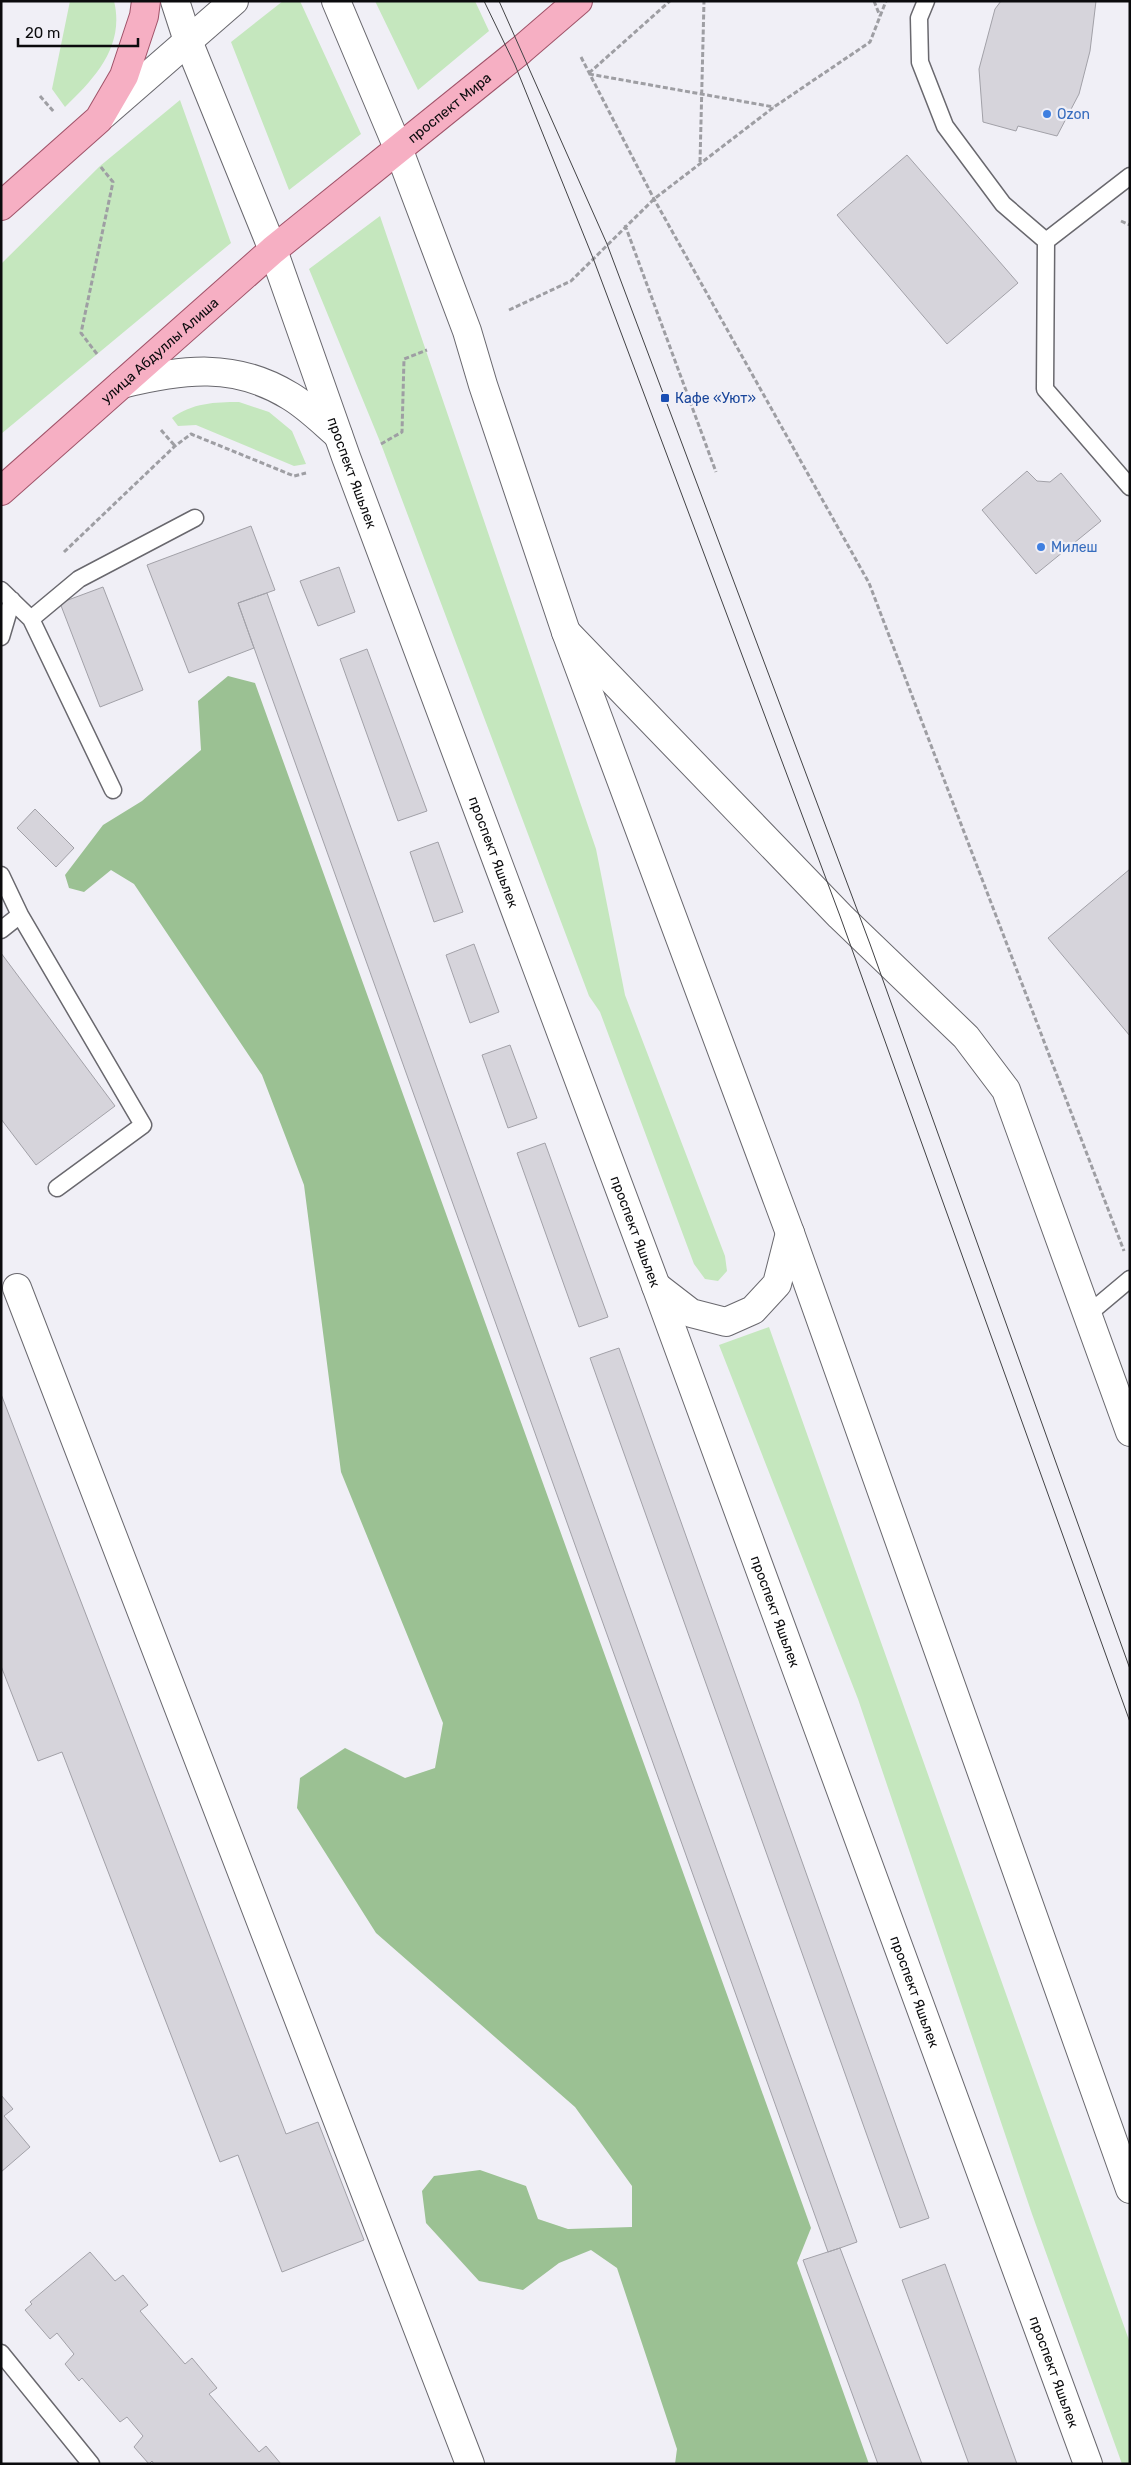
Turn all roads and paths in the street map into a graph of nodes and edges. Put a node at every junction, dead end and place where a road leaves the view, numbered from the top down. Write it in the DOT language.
graph roads {
  1 [pos="146,1"];
  2 [pos="175,1"];
  3 [pos="234,1"];
  4 [pos="336,1"];
  5 [pos="578,1"];
  6 [pos="670,1"];
  7 [pos="704,1"];
  8 [pos="874,1"];
  9 [pos="886,1"];
  10 [pos="926,1"];
  11 [pos="880,17"];
  12 [pos="188,41"];
  13 [pos="580,58"];
  14 [pos="589,74"];
  15 [pos="702,93"];
  16 [pos="40,96"];
  17 [pos="774,107"];
  18 [pos="58,117"];
  19 [pos="99,119"];
  20 [pos="398,148"];
  21 [pos="700,162"];
  22 [pos="100,166"];
  23 [pos="1130,176"];
  24 [pos="654,199"];
  25 [pos="1,206"];
  26 [pos="320,212"];
  27 [pos="625,225"];
  28 [pos="1046,242"];
  29 [pos="273,250"];
  30 [pos="509,310"];
  31 [pos="427,350"];
  32 [pos="96,354"];
  33 [pos="122,384"];
  34 [pos="161,430"];
  35 [pos="338,435"];
  36 [pos="381,444"];
  37 [pos="175,446"];
  38 [pos="306,472"];
  39 [pos="716,472"];
  40 [pos="1130,487"];
  41 [pos="1,491"];
  42 [pos="195,518"];
  43 [pos="62,553"];
  44 [pos="7,595"];
  45 [pos="31,620"];
  46 [pos="566,632"];
  47 [pos="1,637"];
  48 [pos="113,790"];
  49 [pos="1,875"];
  50 [pos="20,915"];
  51 [pos="1,930"];
  52 [pos="57,1188"];
  53 [pos="790,1233"];
  54 [pos="1126,1256"];
  55 [pos="1130,1279"];
  56 [pos="656,1286"];
  57 [pos="17,1288"];
  58 [pos="1087,1315"];
  59 [pos="1130,1432"];
  60 [pos="1130,2189"];
  61 [pos="1,2353"];
  62 [pos="91,2464"];
  63 [pos="470,2464"];
  64 [pos="1088,2464"];
  1 -- 19 [label="main road"];
  2 -- 12 [label="main road, проспект Яшьлек"];
  3 -- 12 [label="main road"];
  4 -- 20 [label="main road"];
  5 -- 20 [label="main road, проспект Мира"];
  6 -- 14 [label="path"];
  7 -- 15 [label="path"];
  8 -- 11 [label="path"];
  9 -- 11 [label="path"];
  10 -- 28 [label="lane"];
  11 -- 17 [label="path"];
  12 -- 19 [label="main road"];
  12 -- 29 [label="main road, проспект Яшьлек"];
  13 -- 14 [label="path"];
  14 -- 15 [label="path"];
  14 -- 24 [label="path"];
  15 -- 17 [label="path"];
  15 -- 21 [label="path"];
  16 -- 18 [label="path"];
  17 -- 21 [label="path"];
  19 -- 25 [label="main road"];
  20 -- 26 [label="main road, проспект Мира"];
  20 -- 46 [label="main road"];
  21 -- 24 [label="path"];
  22 -- 32 [label="path"];
  23 -- 28 [label="lane"];
  24 -- 27 [label="path"];
  24 -- 54 [label="path"];
  26 -- 29 [label="main road, улица Абдуллы Алиша"];
  27 -- 30 [label="path"];
  27 -- 39 [label="path"];
  28 -- 40 [label="lane"];
  29 -- 33 [label="main road, улица Абдуллы Алиша"];
  29 -- 35 [label="main road, проспект Яшьлек"];
  31 -- 36 [label="path"];
  33 -- 35 [label="main road"];
  33 -- 41 [label="main road, улица Абдуллы Алиша"];
  34 -- 37 [label="path"];
  35 -- 56 [label="main road, проспект Яшьлек"];
  37 -- 38 [label="path"];
  37 -- 43 [label="path"];
  42 -- 45 [label="lane"];
  44 -- 45 [label="lane"];
  44 -- 47 [label="lane"];
  45 -- 48 [label="lane"];
  46 -- 53 [label="main road"];
  46 -- 58 [label="main road"];
  49 -- 50 [label="lane"];
  50 -- 51 [label="lane"];
  50 -- 52 [label="lane"];
  53 -- 56 [label="main road"];
  53 -- 60 [label="main road"];
  55 -- 58 [label="lane"];
  56 -- 64 [label="main road, проспект Яшьлек"];
  57 -- 63 [label="main road"];
  58 -- 59 [label="main road"];
  61 -- 62 [label="lane"];
}
